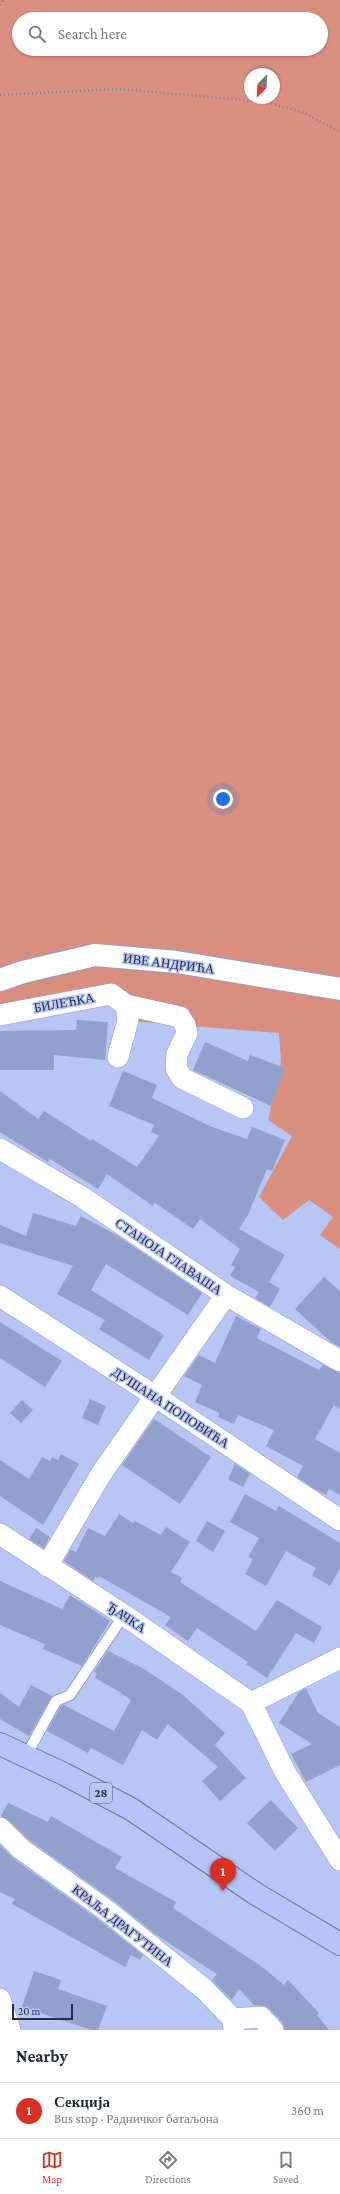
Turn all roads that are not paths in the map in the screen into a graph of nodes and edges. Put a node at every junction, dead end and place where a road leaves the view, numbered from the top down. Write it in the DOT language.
graph roads {
  1 [pos="0,980"];
  2 [pos="340,988"];
  3 [pos="126,1005"];
  4 [pos="0,1015"];
  5 [pos="118,1057"];
  6 [pos="243,1108"];
  7 [pos="0,1149"];
  8 [pos="226,1295"];
  9 [pos="0,1296"];
  10 [pos="340,1361"];
  11 [pos="155,1396"];
  12 [pos="340,1520"];
  13 [pos="0,1534"];
  14 [pos="47,1566"];
  15 [pos="124,1615"];
  16 [pos="340,1658"];
  17 [pos="251,1703"];
  18 [pos="0,1744"];
  19 [pos="26,1756"];
  20 [pos="0,1828"];
  21 [pos="340,1860"];
  22 [pos="340,1944"];
  23 [pos="0,2000"];
  24 [pos="233,2025"];
  25 [pos="10,2030"];
  26 [pos="273,2030"];
  1 -- 2 [label="street, ИВЕ АНДРИЋА"];
  3 -- 4 [label="street, БИЛЕЋКА"];
  3 -- 5 [label="street"];
  3 -- 6 [label="street, БИЛЕЋКА"];
  7 -- 8 [label="street, СТАНОЈА ГЛАВАША"];
  8 -- 10 [label="street, СТАНОЈА ГЛАВАША"];
  8 -- 11 [label="street"];
  9 -- 11 [label="street, ДУШАНА ПОПОВИЋА"];
  11 -- 12 [label="street, ДУШАНА ПОПОВИЋА"];
  11 -- 14 [label="street"];
  13 -- 14 [label="street, ЂАЧКА"];
  14 -- 15 [label="street, ЂАЧКА"];
  15 -- 17 [label="street, ЂАЧКА"];
  15 -- 19 [label="lane"];
  16 -- 17 [label="street"];
  17 -- 21 [label="street, ЂАЧКА"];
  18 -- 19 [label="main road, 28"];
  19 -- 22 [label="main road, 28"];
  20 -- 24 [label="street, КРАЉА ДРАГУТИНА"];
  23 -- 25 [label="street"];
  24 -- 26 [label="street"];
}
